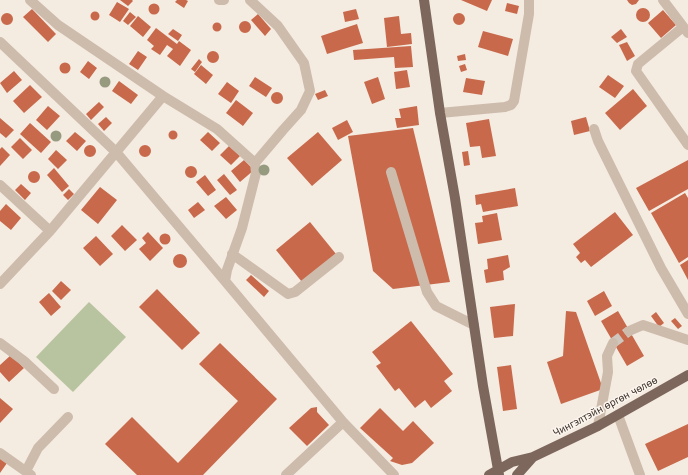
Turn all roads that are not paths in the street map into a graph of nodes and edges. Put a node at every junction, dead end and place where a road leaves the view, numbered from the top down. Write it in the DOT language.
graph roads {
  1 [pos="30,0"];
  2 [pos="219,0"];
  3 [pos="224,0"];
  4 [pos="250,0"];
  5 [pos="424,0"];
  6 [pos="529,0"];
  7 [pos="662,0"];
  8 [pos="685,30"];
  9 [pos="0,42"];
  10 [pos="163,96"];
  11 [pos="440,113"];
  12 [pos="594,129"];
  13 [pos="688,145"];
  14 [pos="116,152"];
  15 [pos="255,163"];
  16 [pos="390,172"];
  17 [pos="0,184"];
  18 [pos="50,231"];
  19 [pos="232,254"];
  20 [pos="339,257"];
  21 [pos="225,281"];
  22 [pos="0,284"];
  23 [pos="688,314"];
  24 [pos="474,325"];
  25 [pos="629,331"];
  26 [pos="688,340"];
  27 [pos="0,343"];
  28 [pos="614,343"];
  29 [pos="688,376"];
  30 [pos="54,389"];
  31 [pos="618,415"];
  32 [pos="68,417"];
  33 [pos="343,422"];
  34 [pos="598,426"];
  35 [pos="0,453"];
  36 [pos="533,457"];
  37 [pos="29,473"];
  38 [pos="495,473"];
  39 [pos="286,475"];
  40 [pos="394,475"];
  41 [pos="517,475"];
  42 [pos="640,475"];
  1 -- 10 [label="street"];
  2 -- 3 [label="street"];
  4 -- 15 [label="street"];
  5 -- 11 [label="main road"];
  6 -- 11 [label="street"];
  7 -- 8 [label="street"];
  8 -- 13 [label="street"];
  9 -- 14 [label="street"];
  10 -- 14 [label="street"];
  10 -- 15 [label="street"];
  11 -- 24 [label="main road"];
  12 -- 23 [label="street"];
  14 -- 18 [label="street"];
  14 -- 21 [label="street"];
  15 -- 19 [label="street"];
  16 -- 24 [label="street"];
  17 -- 18 [label="street"];
  18 -- 22 [label="street"];
  19 -- 20 [label="street"];
  19 -- 21 [label="street"];
  21 -- 33 [label="street"];
  24 -- 38 [label="main road"];
  25 -- 26 [label="street"];
  27 -- 30 [label="street"];
  28 -- 34 [label="street"];
  29 -- 31 [label="main road, Чингэлтэйн өргөн чөлөө"];
  31 -- 34 [label="main road, Чингэлтэйн өргөн чөлөө"];
  31 -- 42 [label="street"];
  32 -- 37 [label="street"];
  33 -- 39 [label="street"];
  33 -- 40 [label="street"];
  34 -- 36 [label="main road, Чингэлтэйн өргөн чөлөө"];
  35 -- 37 [label="street"];
  36 -- 38 [label="main road, Чингэлтэйн өргөн чөлөө"];
  36 -- 41 [label="main road, Чингэлтэйн өргөн чөлөө"];
}
